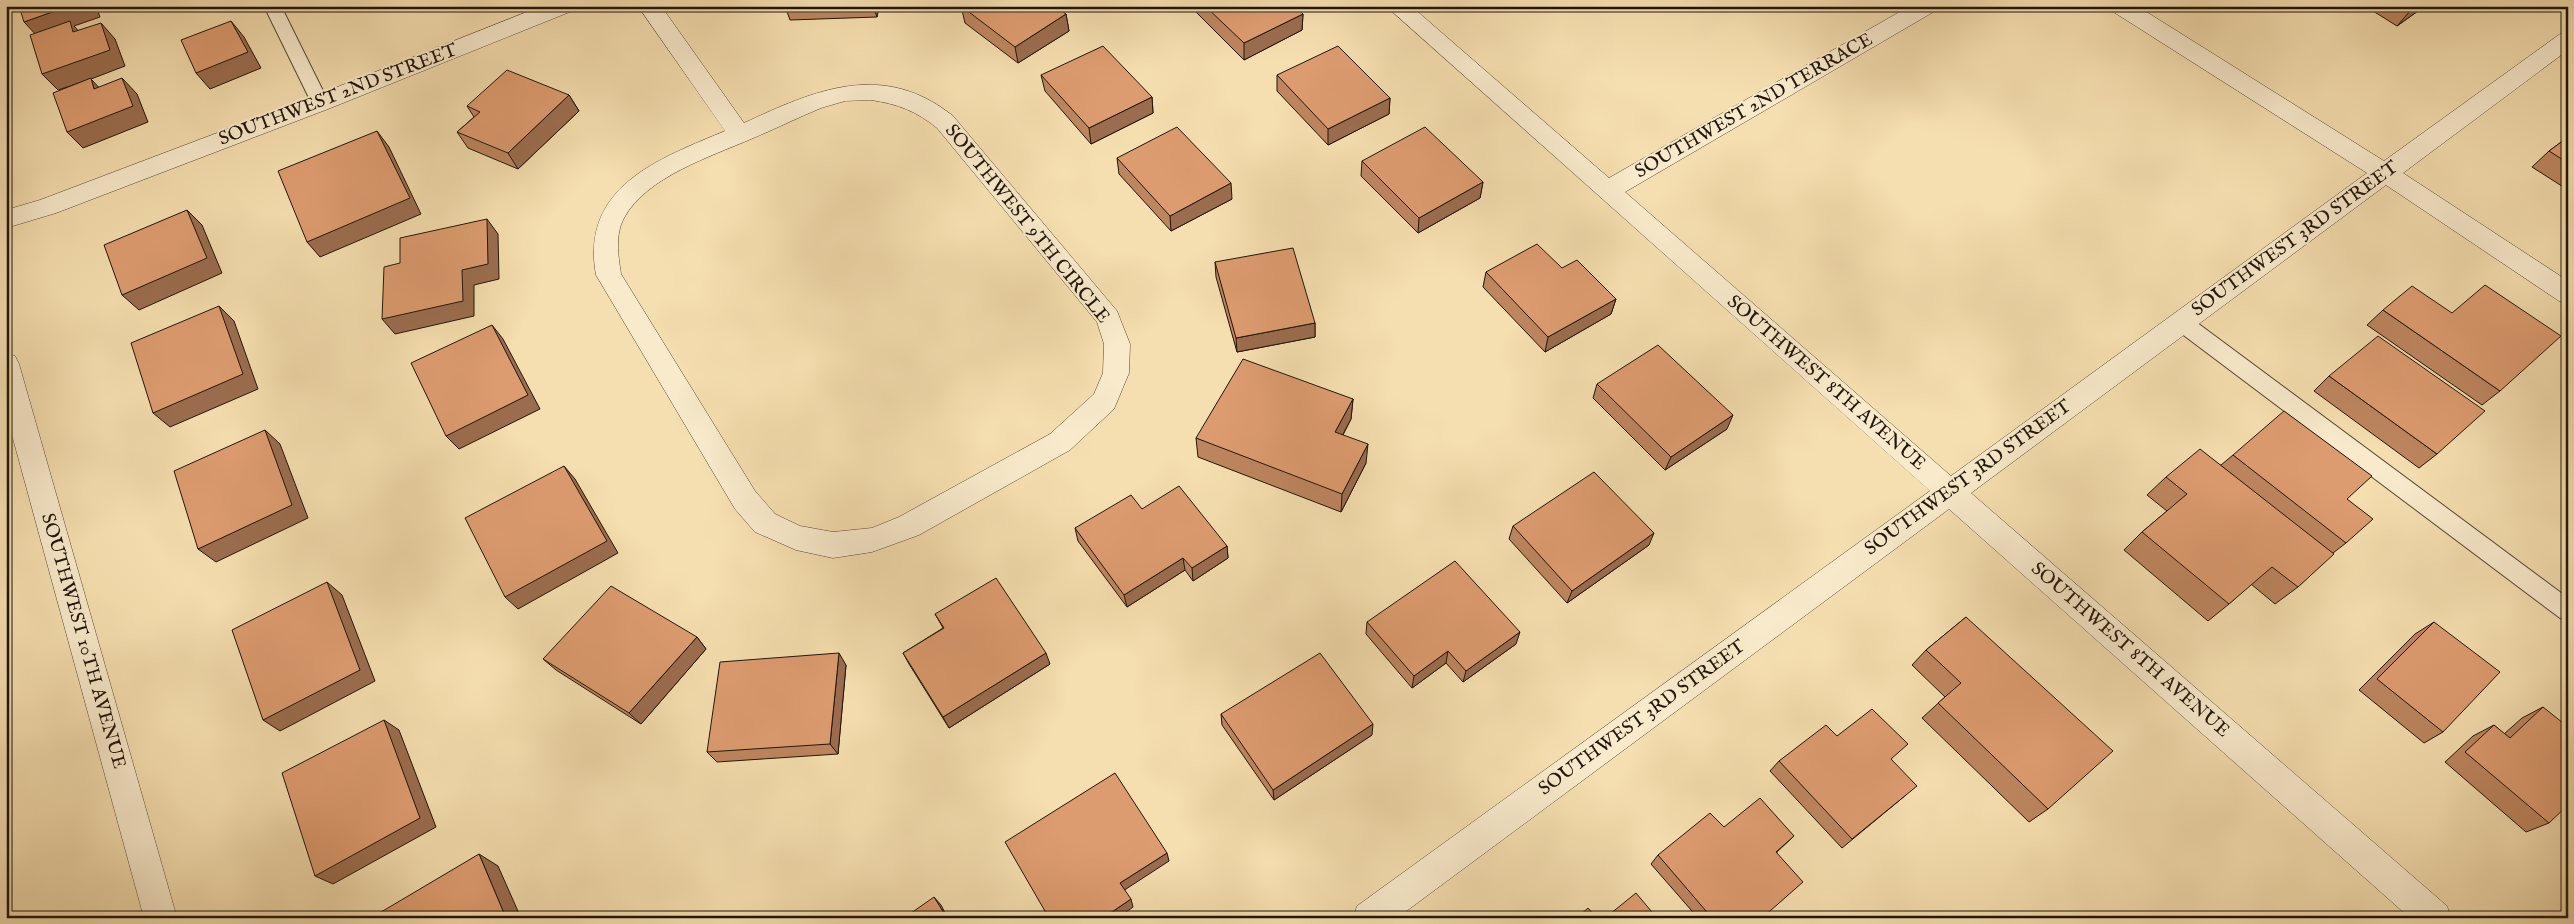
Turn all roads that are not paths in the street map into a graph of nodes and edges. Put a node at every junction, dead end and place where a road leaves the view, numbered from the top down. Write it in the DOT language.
graph roads {
  1 [pos="272,6"];
  2 [pos="564,6"];
  3 [pos="649,6"];
  4 [pos="1397,6"];
  5 [pos="1927,6"];
  6 [pos="2120,6"];
  7 [pos="2568,39"];
  8 [pos="320,103"];
  9 [pos="739,134"];
  10 [pos="2385,173"];
  11 [pos="111,182"];
  12 [pos="1607,191"];
  13 [pos="6,219"];
  14 [pos="6,236"];
  15 [pos="2568,294"];
  16 [pos="2181,322"];
  17 [pos="6,364"];
  18 [pos="1950,492"];
  19 [pos="2568,611"];
  20 [pos="161,918"];
  21 [pos="1369,918"];
  22 [pos="2435,918"];
  1 -- 8 [label="lane"];
  2 -- 8 [label="street, SOUTHWEST 2ND STREET"];
  3 -- 9 [label="street"];
  4 -- 12 [label="street, SOUTHWEST 8TH AVENUE"];
  5 -- 12 [label="street, SOUTHWEST 2ND TERRACE"];
  6 -- 10 [label="street"];
  7 -- 10 [label="street, SOUTHWEST 3RD STREET"];
  8 -- 11 [label="street, SOUTHWEST 2ND STREET"];
  9 -- 9 [label="street, SOUTHWEST 9TH CIRCLE"];
  10 -- 15 [label="street"];
  10 -- 16 [label="street, SOUTHWEST 3RD STREET"];
  11 -- 13 [label="street, SOUTHWEST 2ND STREET"];
  11 -- 14 [label="street, SOUTHWEST 2ND STREET"];
  12 -- 18 [label="street, SOUTHWEST 8TH AVENUE"];
  16 -- 18 [label="street, SOUTHWEST 3RD STREET"];
  16 -- 19 [label="lane"];
  17 -- 20 [label="street, SOUTHWEST 10TH AVENUE"];
  18 -- 21 [label="street, SOUTHWEST 3RD STREET"];
  18 -- 22 [label="street, SOUTHWEST 8TH AVENUE"];
}
